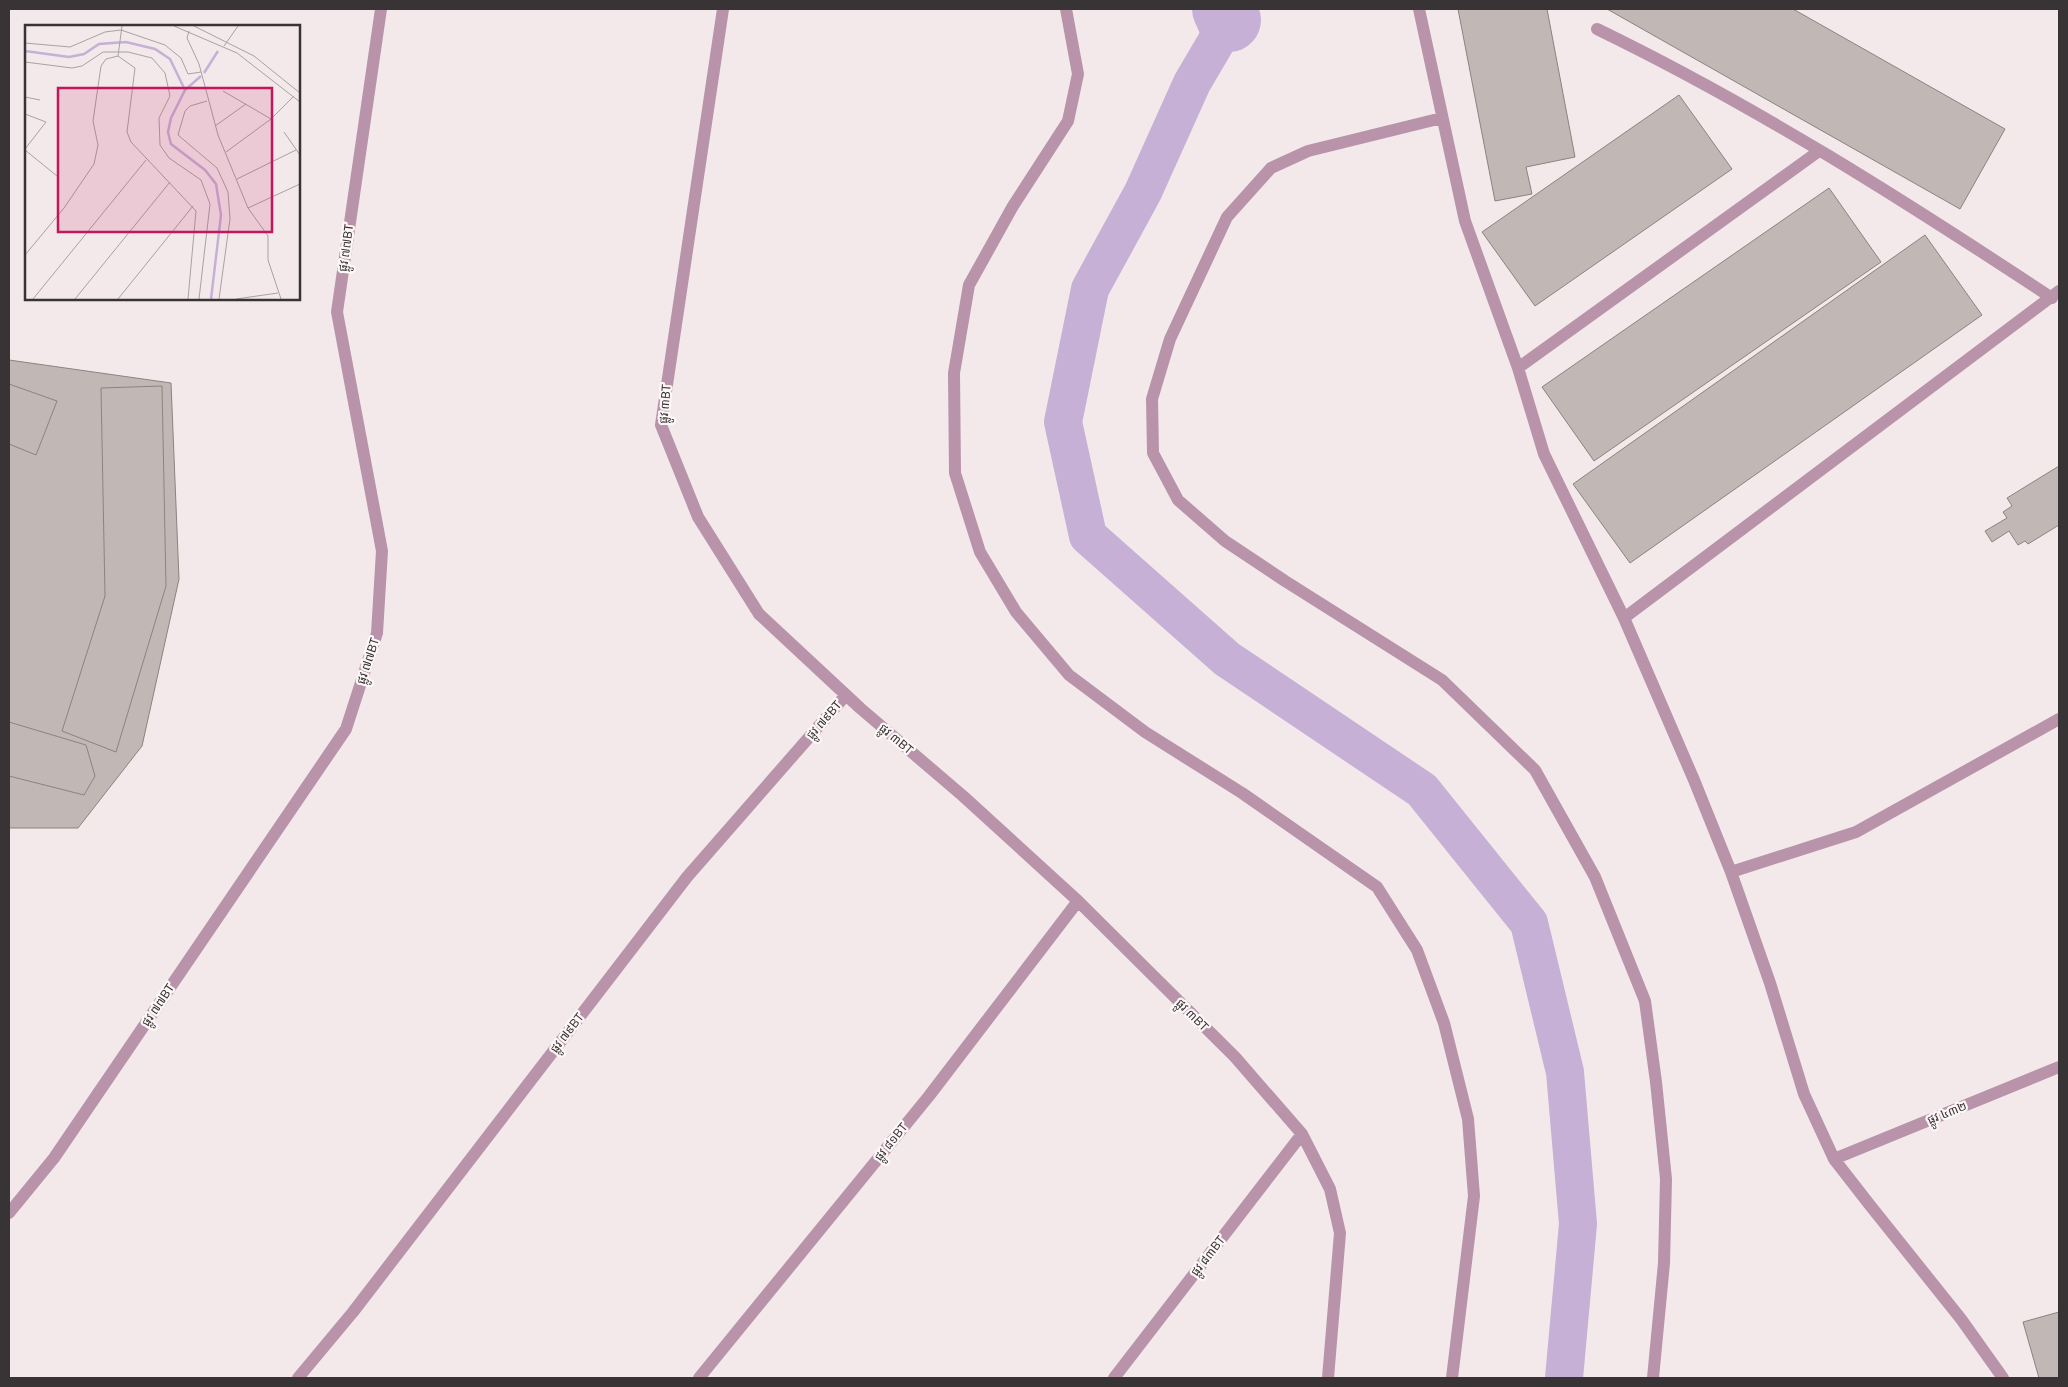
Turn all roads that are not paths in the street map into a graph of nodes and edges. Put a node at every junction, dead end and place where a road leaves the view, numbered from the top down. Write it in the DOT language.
graph roads {
  1 [pos="381,9"];
  2 [pos="723,9"];
  3 [pos="1066,9"];
  4 [pos="1419,9"];
  5 [pos="1597,30"];
  6 [pos="1442,118"];
  7 [pos="1819,151"];
  8 [pos="2056,295"];
  9 [pos="1518,368"];
  10 [pos="1624,618"];
  11 [pos="846,695"];
  12 [pos="2059,719"];
  13 [pos="1731,872"];
  14 [pos="1078,901"];
  15 [pos="2059,1069"];
  16 [pos="1302,1134"];
  17 [pos="1834,1159"];
  18 [pos="9,1213"];
  19 [pos="298,1378"];
  20 [pos="699,1378"];
  21 [pos="1114,1378"];
  22 [pos="1328,1378"];
  23 [pos="1452,1378"];
  24 [pos="1653,1378"];
  25 [pos="2003,1378"];
  1 -- 18 [label="street, ផ្លូវ ៧៧BT"];
  2 -- 11 [label="street, ផ្លូវ ៣BT"];
  3 -- 23 [label="street"];
  4 -- 6 [label="street"];
  5 -- 7 [label="street"];
  6 -- 9 [label="street"];
  6 -- 24 [label="street"];
  7 -- 8 [label="street"];
  7 -- 9 [label="street"];
  8 -- 10 [label="street"];
  9 -- 10 [label="street"];
  10 -- 13 [label="street"];
  11 -- 14 [label="street, ផ្លូវ ៣BT"];
  11 -- 19 [label="street, ផ្លូវ ៧៩BT"];
  12 -- 13 [label="street"];
  13 -- 17 [label="street"];
  14 -- 16 [label="street, ផ្លូវ ៣BT"];
  14 -- 20 [label="street, ផ្លូវ ៨១BT"];
  15 -- 17 [label="street, ផ្លូវ ៤៣២"];
  16 -- 21 [label="street, ផ្លូវ ៨៣BT"];
  16 -- 22 [label="street, ផ្លូវ ៣BT"];
  17 -- 25 [label="street"];
}
